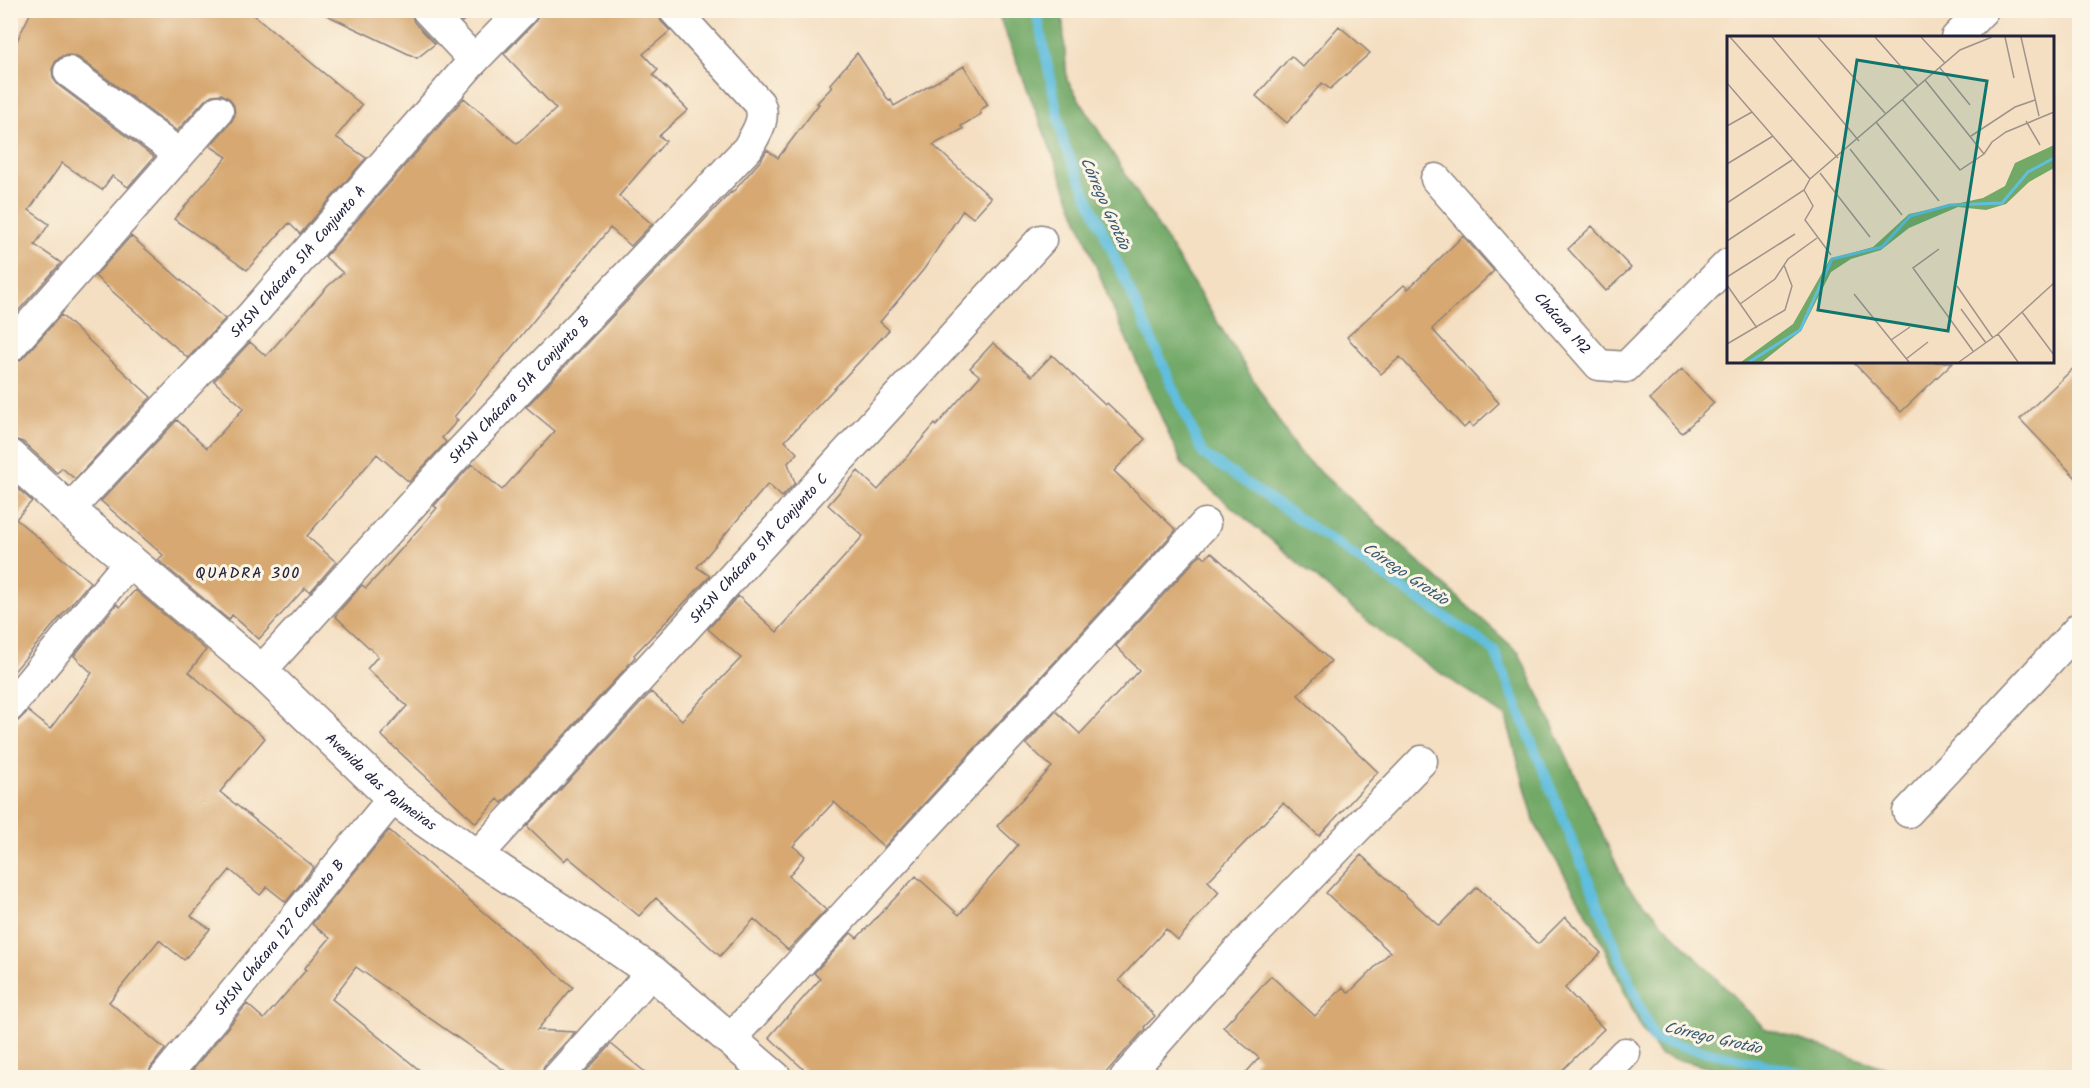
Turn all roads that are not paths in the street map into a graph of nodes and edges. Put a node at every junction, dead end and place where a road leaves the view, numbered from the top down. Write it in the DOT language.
graph roads {
  1 [pos="427,10"];
  2 [pos="523,10"];
  3 [pos="674,10"];
  4 [pos="1983,10"];
  5 [pos="1958,36"];
  6 [pos="474,60"];
  7 [pos="69,72"];
  8 [pos="218,111"];
  9 [pos="179,154"];
  10 [pos="1436,179"];
  11 [pos="1041,240"];
  12 [pos="1727,265"];
  13 [pos="10,347"];
  14 [pos="10,456"];
  15 [pos="69,510"];
  16 [pos="1205,524"];
  17 [pos="130,561"];
  18 [pos="2079,627"];
  19 [pos="261,671"];
  20 [pos="10,706"];
  21 [pos="1422,760"];
  22 [pos="393,798"];
  23 [pos="1908,812"];
  24 [pos="477,856"];
  25 [pos="652,972"];
  26 [pos="731,1038"];
  27 [pos="1625,1053"];
  28 [pos="164,1077"];
  29 [pos="556,1077"];
  30 [pos="776,1077"];
  31 [pos="1125,1077"];
  32 [pos="1601,1077"];
  1 -- 6 [label="street"];
  2 -- 6 [label="street, SHSN Chácara 51A Conjunto A"];
  3 -- 19 [label="street, SHSN Chácara 51A Conjunto B"];
  4 -- 5 [label="street"];
  6 -- 15 [label="street, SHSN Chácara 51A Conjunto A"];
  7 -- 9 [label="street"];
  8 -- 9 [label="street"];
  9 -- 13 [label="street"];
  10 -- 12 [label="street, Chácara 192"];
  11 -- 24 [label="street, SHSN Chácara 51A Conjunto C"];
  14 -- 15 [label="street, Avenida das Palmeiras"];
  15 -- 17 [label="street, Avenida das Palmeiras"];
  16 -- 26 [label="street"];
  17 -- 19 [label="street, Avenida das Palmeiras"];
  17 -- 20 [label="street"];
  18 -- 23 [label="street"];
  19 -- 22 [label="street, Avenida das Palmeiras"];
  21 -- 31 [label="street"];
  22 -- 24 [label="street, Avenida das Palmeiras"];
  22 -- 28 [label="street, SHSN Chácara 127 Conjunto B"];
  24 -- 25 [label="street, Avenida das Palmeiras"];
  25 -- 26 [label="street, Avenida das Palmeiras"];
  25 -- 29 [label="street"];
  26 -- 30 [label="street, Avenida das Palmeiras"];
  27 -- 32 [label="street"];
}
